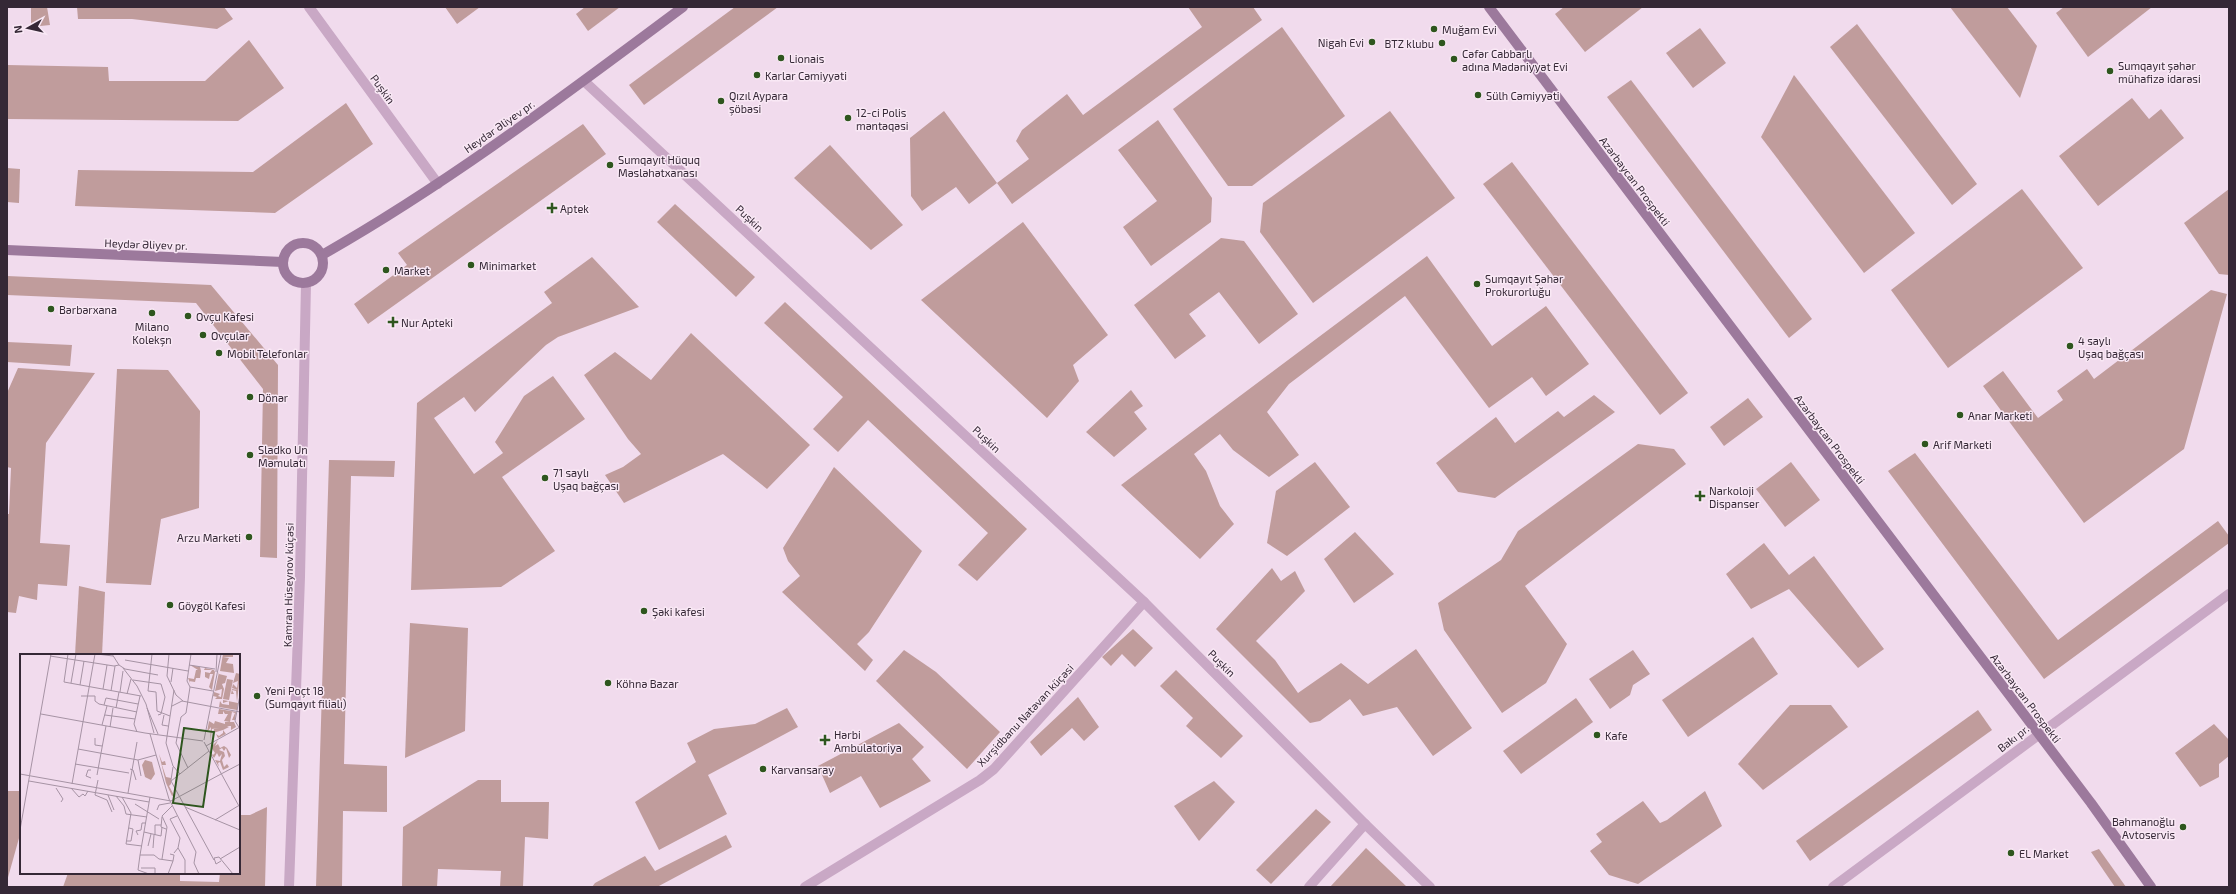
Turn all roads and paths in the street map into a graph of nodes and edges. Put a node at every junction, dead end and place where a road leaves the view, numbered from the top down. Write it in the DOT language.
graph roads {
  1 [pos="309,7"];
  2 [pos="683,7"];
  3 [pos="1489,7"];
  4 [pos="584,81"];
  5 [pos="438,184"];
  6 [pos="7,250"];
  7 [pos="322,255"];
  8 [pos="283,262"];
  9 [pos="306,283"];
  10 [pos="2229,594"];
  11 [pos="1144,602"];
  12 [pos="2038,734"];
  13 [pos="1365,824"];
  14 [pos="289,887"];
  15 [pos="805,887"];
  16 [pos="1309,887"];
  17 [pos="1430,887"];
  18 [pos="1833,887"];
  19 [pos="2151,887"];
  1 -- 5 [label="street, Puşkin"];
  2 -- 4 [label="street, Heydər Əliyev pr."];
  3 -- 12 [label="street, Azərbaycan Prospekti"];
  4 -- 5 [label="street, Heydər Əliyev pr."];
  4 -- 11 [label="street, Puşkin"];
  5 -- 7 [label="street, Heydər Əliyev pr."];
  6 -- 8 [label="street, Heydər Əliyev pr."];
  7 -- 8 [label="street"];
  7 -- 9 [label="street"];
  8 -- 9 [label="street"];
  9 -- 14 [label="street, Kamran Hüseynov küçəsi"];
  10 -- 12 [label="street, Bakı pr."];
  11 -- 13 [label="street, Puşkin"];
  11 -- 15 [label="street, Xurşidbanu Natəvan küçəsi"];
  12 -- 18 [label="street, Bakı pr."];
  12 -- 19 [label="street, Azərbaycan Prospekti"];
  13 -- 16 [label="street"];
  13 -- 17 [label="street, Puşkin"];
}
